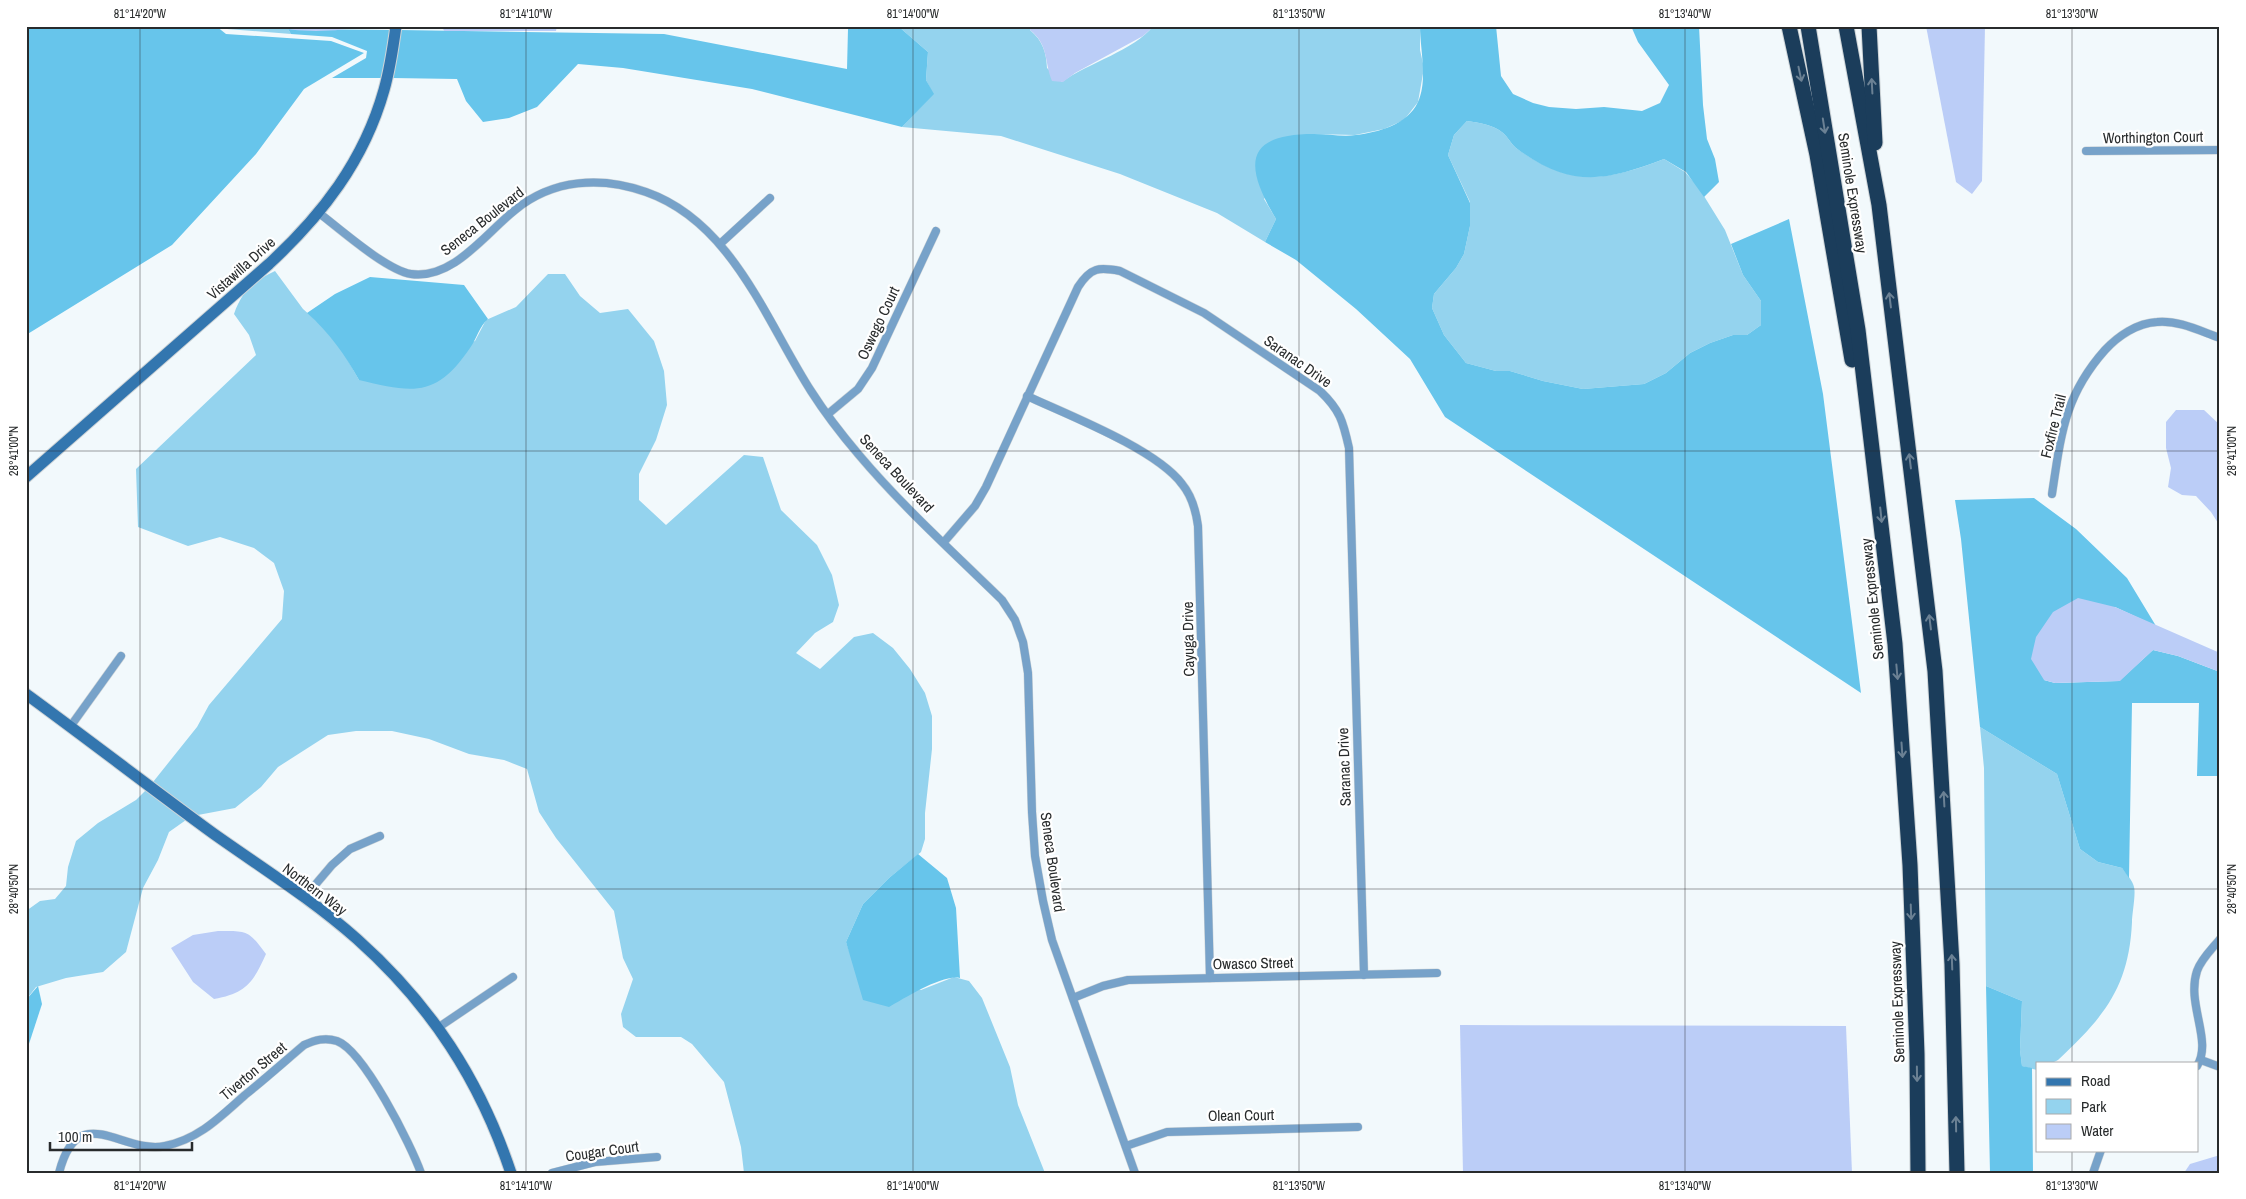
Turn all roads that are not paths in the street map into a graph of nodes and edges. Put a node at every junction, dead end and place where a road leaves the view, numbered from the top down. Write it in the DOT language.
graph roads {
  1 [pos="396,26"];
  2 [pos="1789,26"];
  3 [pos="1808,26"];
  4 [pos="1846,26"];
  5 [pos="1869,26"];
  6 [pos="2220,150"];
  7 [pos="2086,151"];
  8 [pos="770,198"];
  9 [pos="1879,205"];
  10 [pos="318,213"];
  11 [pos="936,231"];
  12 [pos="720,244"];
  13 [pos="2220,338"];
  14 [pos="1026,396"];
  15 [pos="828,414"];
  16 [pos="1875,466"];
  17 [pos="26,477"];
  18 [pos="2052,494"];
  19 [pos="944,542"];
  20 [pos="121,656"];
  21 [pos="26,694"];
  22 [pos="70,727"];
  23 [pos="380,836"];
  24 [pos="304,898"];
  25 [pos="2220,939"];
  26 [pos="1437,973"];
  27 [pos="1364,975"];
  28 [pos="513,977"];
  29 [pos="1210,978"];
  30 [pos="1073,998"];
  31 [pos="440,1027"];
  32 [pos="2199,1063"];
  33 [pos="2220,1067"];
  34 [pos="1358,1127"];
  35 [pos="1126,1146"];
  36 [pos="2100,1152"];
  37 [pos="657,1157"];
  38 [pos="59,1173"];
  39 [pos="422,1173"];
  40 [pos="511,1173"];
  41 [pos="552,1173"];
  42 [pos="1136,1173"];
  43 [pos="1918,1173"];
  44 [pos="1957,1173"];
  45 [pos="2093,1173"];
  1 -- 10 [label="street, Vistawilla Drive"];
  2 -- 16 [label="highway, one-way"];
  3 -- 16 [label="highway, Seminole Expressway, one-way"];
  4 -- 9 [label="highway, Seminole Expressway"];
  9 -- 5 [label="highway, one-way"];
  6 -- 7 [label="street, Worthington Court"];
  8 -- 12 [label="street"];
  44 -- 9 [label="highway, Seminole Expressway, one-way"];
  10 -- 12 [label="street, Seneca Boulevard"];
  10 -- 17 [label="street, Vistawilla Drive"];
  11 -- 15 [label="street, Oswego Court"];
  12 -- 15 [label="street, Seneca Boulevard"];
  13 -- 18 [label="street, Foxfire Trail"];
  14 -- 19 [label="street, Saranac Drive"];
  14 -- 27 [label="street, Saranac Drive"];
  14 -- 29 [label="street, Cayuga Drive"];
  15 -- 19 [label="street, Seneca Boulevard"];
  16 -- 43 [label="highway, Seminole Expressway, one-way"];
  19 -- 30 [label="street, Seneca Boulevard"];
  20 -- 22 [label="street"];
  21 -- 22 [label="street, Northern Way"];
  22 -- 24 [label="street, Northern Way"];
  23 -- 24 [label="street"];
  24 -- 31 [label="street, Northern Way"];
  25 -- 32 [label="street"];
  26 -- 27 [label="street, Owasco Street"];
  27 -- 29 [label="street, Owasco Street"];
  28 -- 31 [label="street"];
  29 -- 30 [label="street, Owasco Street"];
  30 -- 35 [label="street, Seneca Boulevard"];
  31 -- 40 [label="street, Northern Way"];
  32 -- 33 [label="street"];
  34 -- 35 [label="street, Olean Court"];
  35 -- 42 [label="street, Seneca Boulevard"];
  36 -- 45 [label="street"];
  37 -- 41 [label="street, Cougar Court"];
  38 -- 39 [label="street, Tiverton Street"];
}
